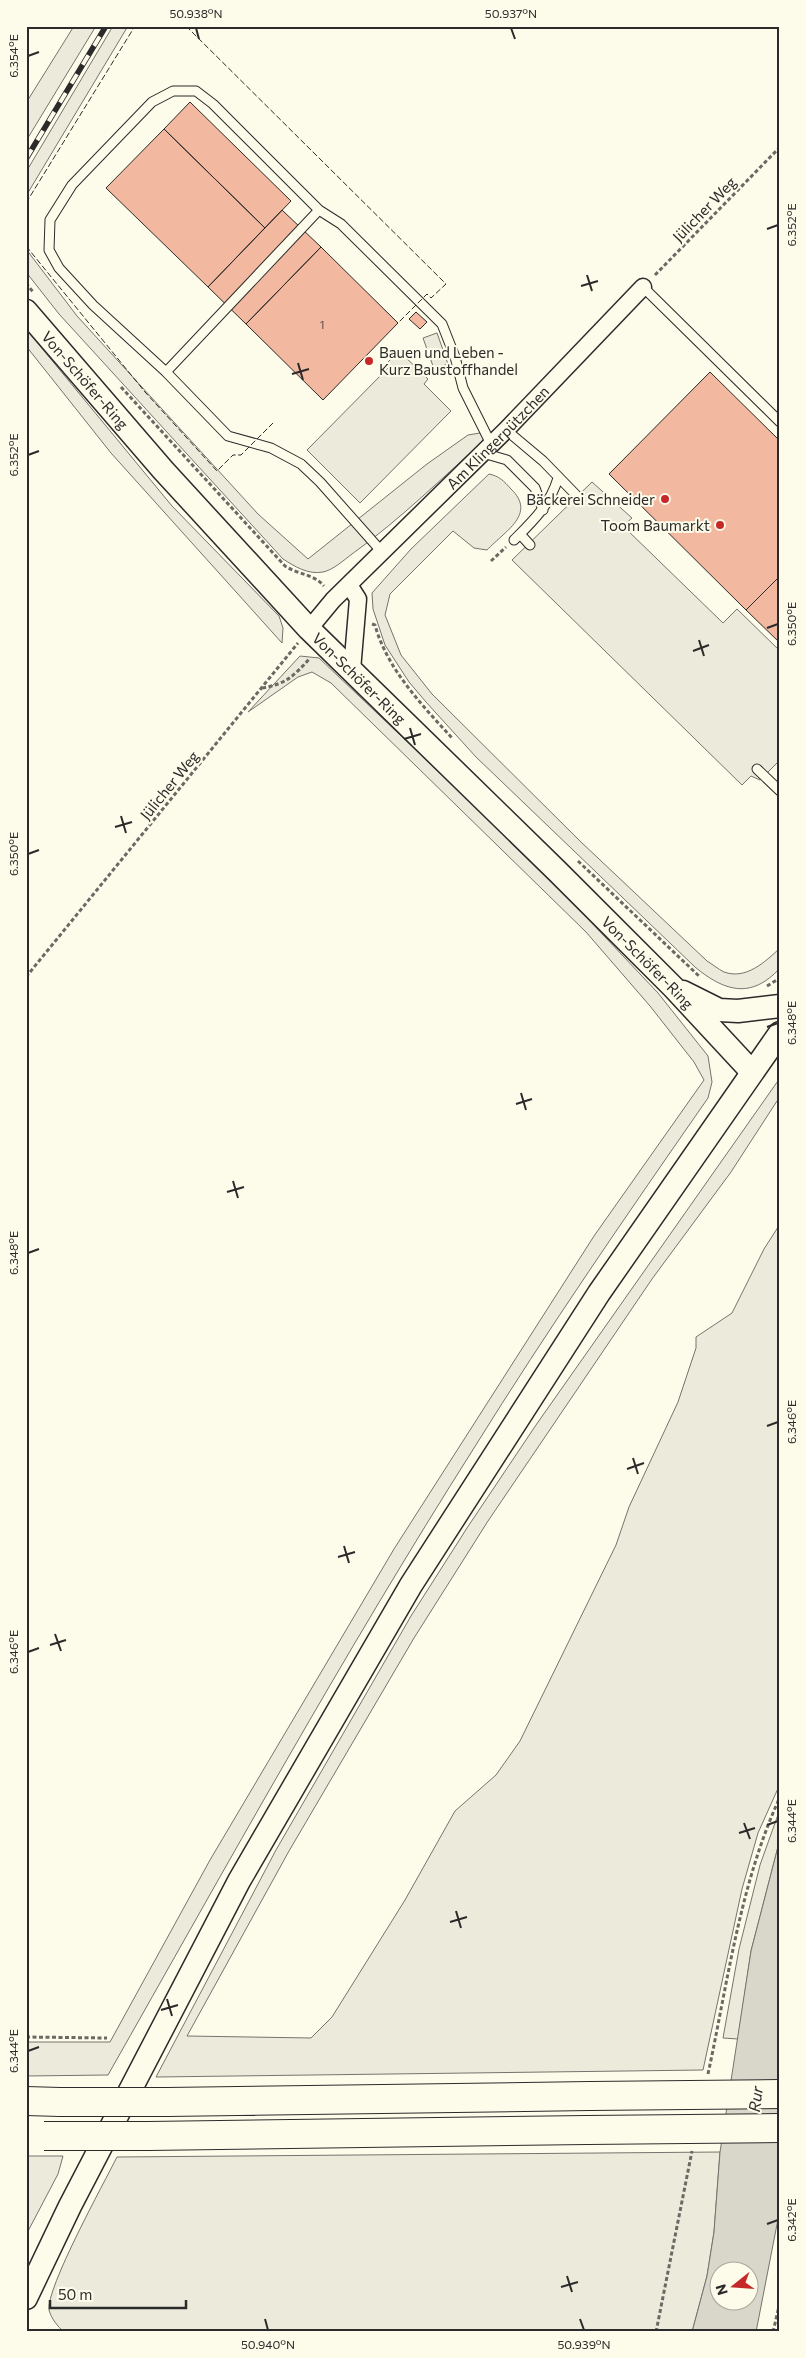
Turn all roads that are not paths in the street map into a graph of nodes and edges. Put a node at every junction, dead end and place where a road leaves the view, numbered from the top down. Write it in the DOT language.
graph roads {
  1 [pos="319,210"];
  2 [pos="643,287"];
  3 [pos="30,302"];
  4 [pos="166,372"];
  5 [pos="780,422"];
  6 [pos="506,430"];
  7 [pos="487,448"];
  8 [pos="558,478"];
  9 [pos="578,497"];
  10 [pos="543,510"];
  11 [pos="530,545"];
  12 [pos="382,552"];
  13 [pos="349,585"];
  14 [pos="316,636"];
  15 [pos="352,670"];
  16 [pos="757,769"];
  17 [pos="780,791"];
  18 [pos="674,988"];
  19 [pos="780,1006"];
  20 [pos="780,1033"];
  21 [pos="752,1072"];
  22 [pos="780,2094"];
  23 [pos="26,2101"];
  24 [pos="780,2128"];
  25 [pos="35,2136"];
  26 [pos="34,2268"];
  27 [pos="26,2298"];
  1 -- 4 [label="lane"];
  1 -- 4 [label="lane"];
  1 -- 7 [label="lane"];
  2 -- 5 [label="lane"];
  2 -- 6 [label="street, Am Klingerpützchen"];
  3 -- 14 [label="main road, Von-Schöfer-Ring"];
  4 -- 12 [label="lane"];
  6 -- 7 [label="street, Am Klingerpützchen"];
  6 -- 8 [label="lane"];
  7 -- 10 [label="lane"];
  7 -- 12 [label="street, Am Klingerpützchen"];
  8 -- 9 [label="lane"];
  8 -- 10 [label="lane"];
  10 -- 11 [label="lane"];
  12 -- 13 [label="street, Am Klingerpützchen"];
  13 -- 14 [label="street, Am Klingerpützchen"];
  13 -- 15 [label="street"];
  14 -- 15 [label="main road, Von-Schöfer-Ring"];
  15 -- 18 [label="main road, Von-Schöfer-Ring"];
  16 -- 17 [label="lane"];
  18 -- 19 [label="main road"];
  18 -- 21 [label="main road, Von-Schöfer-Ring"];
  20 -- 21 [label="main road"];
  21 -- 26 [label="main road"];
  22 -- 23 [label="highway, bridge"];
  24 -- 25 [label="highway, bridge"];
  26 -- 27 [label="main road"];
}
